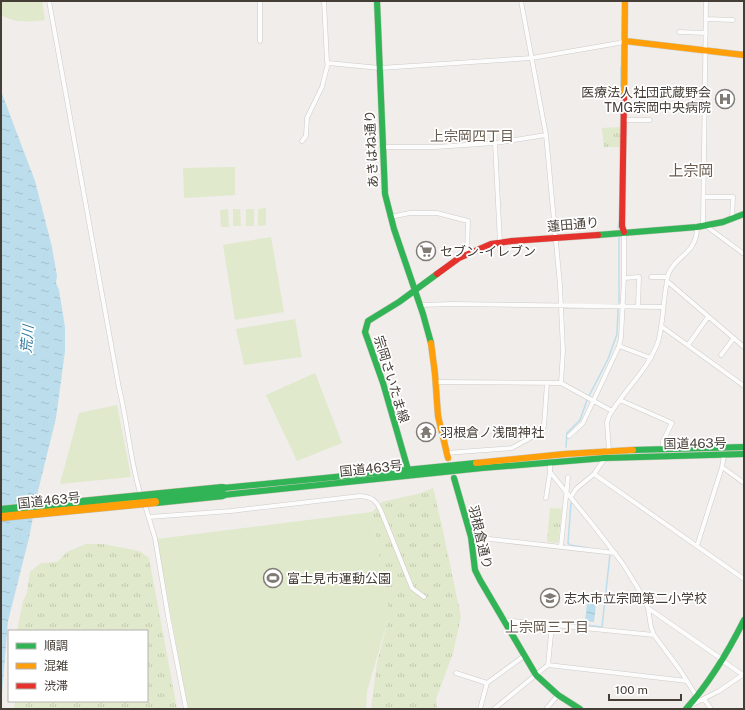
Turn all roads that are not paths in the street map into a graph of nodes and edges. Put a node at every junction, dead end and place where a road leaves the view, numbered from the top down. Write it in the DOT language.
graph roads {
  1 [pos="49,1"];
  2 [pos="260,1"];
  3 [pos="324,1"];
  4 [pos="377,1"];
  5 [pos="521,1"];
  6 [pos="625,1"];
  7 [pos="706,1"];
  8 [pos="706,20"];
  9 [pos="733,20"];
  10 [pos="679,32"];
  11 [pos="706,33"];
  12 [pos="625,41"];
  13 [pos="260,42"];
  14 [pos="706,47"];
  15 [pos="744,55"];
  16 [pos="532,58"];
  17 [pos="328,63"];
  18 [pos="380,68"];
  19 [pos="624,120"];
  20 [pos="650,120"];
  21 [pos="546,135"];
  22 [pos="302,141"];
  23 [pos="495,143"];
  24 [pos="382,147"];
  25 [pos="703,196"];
  26 [pos="744,214"];
  27 [pos="390,217"];
  28 [pos="732,219"];
  29 [pos="702,226"];
  30 [pos="624,232"];
  31 [pos="555,237"];
  32 [pos="500,243"];
  33 [pos="468,253"];
  34 [pos="744,254"];
  35 [pos="651,277"];
  36 [pos="624,278"];
  37 [pos="667,279"];
  38 [pos="416,290"];
  39 [pos="420,305"];
  40 [pos="561,306"];
  41 [pos="623,307"];
  42 [pos="638,307"];
  43 [pos="662,308"];
  44 [pos="708,317"];
  45 [pos="661,326"];
  46 [pos="734,338"];
  47 [pos="688,345"];
  48 [pos="619,346"];
  49 [pos="744,347"];
  50 [pos="721,355"];
  51 [pos="651,358"];
  52 [pos="436,382"];
  53 [pos="547,383"];
  54 [pos="561,383"];
  55 [pos="744,386"];
  56 [pos="620,400"];
  57 [pos="592,401"];
  58 [pos="612,411"];
  59 [pos="569,436"];
  60 [pos="744,447"];
  61 [pos="662,449"];
  62 [pos="607,454"];
  63 [pos="744,454"];
  64 [pos="447,455"];
  65 [pos="724,455"];
  66 [pos="550,463"];
  67 [pos="722,467"];
  68 [pos="550,472"];
  69 [pos="409,473"];
  70 [pos="594,474"];
  71 [pos="568,477"];
  72 [pos="454,478"];
  73 [pos="743,481"];
  74 [pos="223,491"];
  75 [pos="567,492"];
  76 [pos="571,497"];
  77 [pos="546,498"];
  78 [pos="1,510"];
  79 [pos="1,517"];
  80 [pos="148,517"];
  81 [pos="471,538"];
  82 [pos="561,546"];
  83 [pos="697,546"];
  84 [pos="615,553"];
  85 [pos="744,579"];
  86 [pos="424,597"];
  87 [pos="648,608"];
  88 [pos="503,620"];
  89 [pos="744,620"];
  90 [pos="552,624"];
  91 [pos="654,635"];
  92 [pos="524,656"];
  93 [pos="723,660"];
  94 [pos="548,665"];
  95 [pos="456,673"];
  96 [pos="743,674"];
  97 [pos="536,675"];
  98 [pos="687,681"];
  99 [pos="487,683"];
  100 [pos="558,695"];
  101 [pos="700,698"];
  102 [pos="688,708"];
  103 [pos="186,709"];
  104 [pos="480,709"];
  105 [pos="494,709"];
  106 [pos="546,709"];
  107 [pos="580,709"];
  108 [pos="711,709"];
  1 -- 80 [label="street"];
  2 -- 13 [label="street"];
  3 -- 17 [label="street"];
  4 -- 18 [label="main road, あきはね通り"];
  5 -- 16 [label="street"];
  6 -- 12 [label="main road"];
  7 -- 8 [label="street"];
  8 -- 9 [label="street"];
  8 -- 11 [label="street"];
  10 -- 11 [label="street"];
  11 -- 14 [label="street"];
  12 -- 14 [label="main road"];
  12 -- 16 [label="street"];
  12 -- 19 [label="main road"];
  14 -- 15 [label="main road"];
  14 -- 25 [label="street"];
  16 -- 18 [label="street"];
  16 -- 21 [label="street"];
  17 -- 18 [label="street"];
  17 -- 22 [label="street"];
  18 -- 24 [label="main road, あきはね通り"];
  19 -- 20 [label="street"];
  19 -- 30 [label="main road"];
  21 -- 23 [label="street"];
  21 -- 31 [label="street"];
  23 -- 24 [label="street"];
  23 -- 32 [label="street"];
  24 -- 27 [label="main road, あきはね通り"];
  25 -- 28 [label="street"];
  25 -- 29 [label="street"];
  26 -- 28 [label="main road, 蓮田通り"];
  27 -- 33 [label="street"];
  27 -- 38 [label="main road, あきはね通り"];
  28 -- 29 [label="main road, 蓮田通り"];
  29 -- 30 [label="main road, 蓮田通り"];
  29 -- 34 [label="street"];
  29 -- 37 [label="street"];
  30 -- 31 [label="main road, 蓮田通り"];
  30 -- 36 [label="street"];
  31 -- 32 [label="main road, 蓮田通り"];
  31 -- 40 [label="street"];
  32 -- 33 [label="main road, 蓮田通り"];
  33 -- 38 [label="main road, 蓮田通り"];
  35 -- 37 [label="street"];
  36 -- 41 [label="street"];
  36 -- 42 [label="street"];
  37 -- 43 [label="street"];
  37 -- 44 [label="street"];
  38 -- 39 [label="main road"];
  38 -- 69 [label="main road, 宗岡さいたま線"];
  39 -- 40 [label="street"];
  39 -- 52 [label="main road"];
  40 -- 41 [label="street"];
  40 -- 54 [label="street"];
  41 -- 42 [label="street"];
  41 -- 48 [label="street"];
  42 -- 43 [label="street"];
  43 -- 45 [label="street"];
  44 -- 46 [label="street"];
  44 -- 47 [label="street"];
  45 -- 47 [label="street"];
  45 -- 51 [label="street"];
  46 -- 49 [label="street"];
  46 -- 50 [label="street"];
  47 -- 55 [label="street"];
  48 -- 51 [label="street"];
  48 -- 57 [label="street"];
  51 -- 56 [label="street"];
  52 -- 53 [label="street"];
  52 -- 64 [label="main road"];
  53 -- 54 [label="street"];
  53 -- 64 [label="street"];
  54 -- 57 [label="street"];
  56 -- 58 [label="street"];
  56 -- 61 [label="street"];
  57 -- 58 [label="street"];
  57 -- 59 [label="street"];
  58 -- 62 [label="street"];
  60 -- 61 [label="main road, 国道463号"];
  61 -- 62 [label="main road, 国道463号"];
  62 -- 65 [label="main road, 国道463号"];
  62 -- 66 [label="main road, 国道463号"];
  62 -- 69 [label="main road, 国道463号"];
  62 -- 70 [label="street"];
  63 -- 65 [label="main road, 国道463号"];
  65 -- 67 [label="street"];
  66 -- 68 [label="street"];
  66 -- 69 [label="main road, 国道463号"];
  67 -- 73 [label="street"];
  67 -- 83 [label="street"];
  68 -- 75 [label="street"];
  68 -- 77 [label="street"];
  69 -- 74 [label="main road, 国道463号"];
  70 -- 76 [label="street"];
  70 -- 83 [label="street"];
  71 -- 75 [label="street"];
  72 -- 81 [label="main road, 羽根倉通り"];
  74 -- 78 [label="main road, 国道463号, bridge"];
  74 -- 79 [label="main road, 国道463号, bridge"];
  75 -- 76 [label="street"];
  75 -- 82 [label="street"];
  76 -- 84 [label="street"];
  80 -- 86 [label="street"];
  80 -- 103 [label="street"];
  81 -- 82 [label="street"];
  81 -- 88 [label="main road, 羽根倉通り"];
  82 -- 84 [label="street"];
  83 -- 85 [label="street"];
  84 -- 87 [label="street"];
  87 -- 91 [label="street"];
  87 -- 93 [label="street"];
  88 -- 90 [label="street"];
  88 -- 92 [label="main road, 羽根倉通り"];
  89 -- 93 [label="main road"];
  90 -- 91 [label="street"];
  90 -- 94 [label="street"];
  91 -- 98 [label="street"];
  92 -- 97 [label="main road, 羽根倉通り"];
  92 -- 99 [label="street"];
  93 -- 96 [label="street"];
  93 -- 101 [label="main road"];
  94 -- 97 [label="street"];
  94 -- 98 [label="street"];
  95 -- 99 [label="street"];
  96 -- 101 [label="street"];
  97 -- 100 [label="main road, 羽根倉通り"];
  97 -- 105 [label="street"];
  98 -- 101 [label="street"];
  99 -- 104 [label="street"];
  100 -- 106 [label="street"];
  100 -- 107 [label="main road, 羽根倉通り"];
  101 -- 102 [label="main road"];
  101 -- 108 [label="street"];
}
